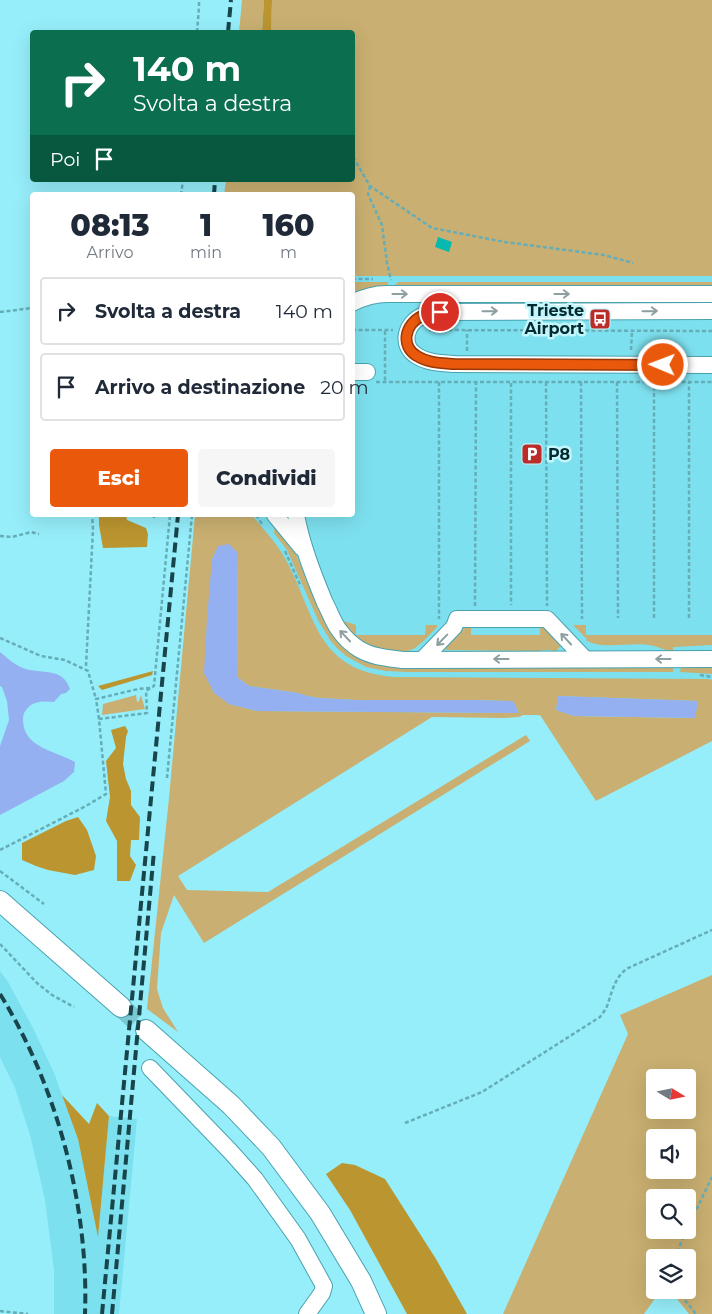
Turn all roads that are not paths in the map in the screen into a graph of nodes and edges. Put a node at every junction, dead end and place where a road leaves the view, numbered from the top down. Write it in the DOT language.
graph roads {
  1 [pos="712,294"];
  2 [pos="355,302"];
  3 [pos="712,311"];
  4 [pos="712,365"];
  5 [pos="277,517"];
  6 [pos="296,517"];
  7 [pos="305,552"];
  8 [pos="423,659"];
  9 [pos="585,659"];
  10 [pos="712,659"];
  11 [pos="0,901"];
  12 [pos="121,1007"];
  13 [pos="146,1030"];
  14 [pos="150,1068"];
  15 [pos="307,1314"];
  16 [pos="376,1314"];
  2 -- 1 [label="lane, one-way"];
  4 -- 3 [label="lane, one-way"];
  5 -- 7 [label="lane"];
  6 -- 7 [label="lane"];
  8 -- 7 [label="lane, one-way"];
  9 -- 8 [label="lane, one-way"];
  9 -- 8 [label="lane, one-way"];
  10 -- 9 [label="lane, one-way"];
  11 -- 12 [label="main road"];
  13 -- 16 [label="main road"];
  14 -- 15 [label="lane"];
}
